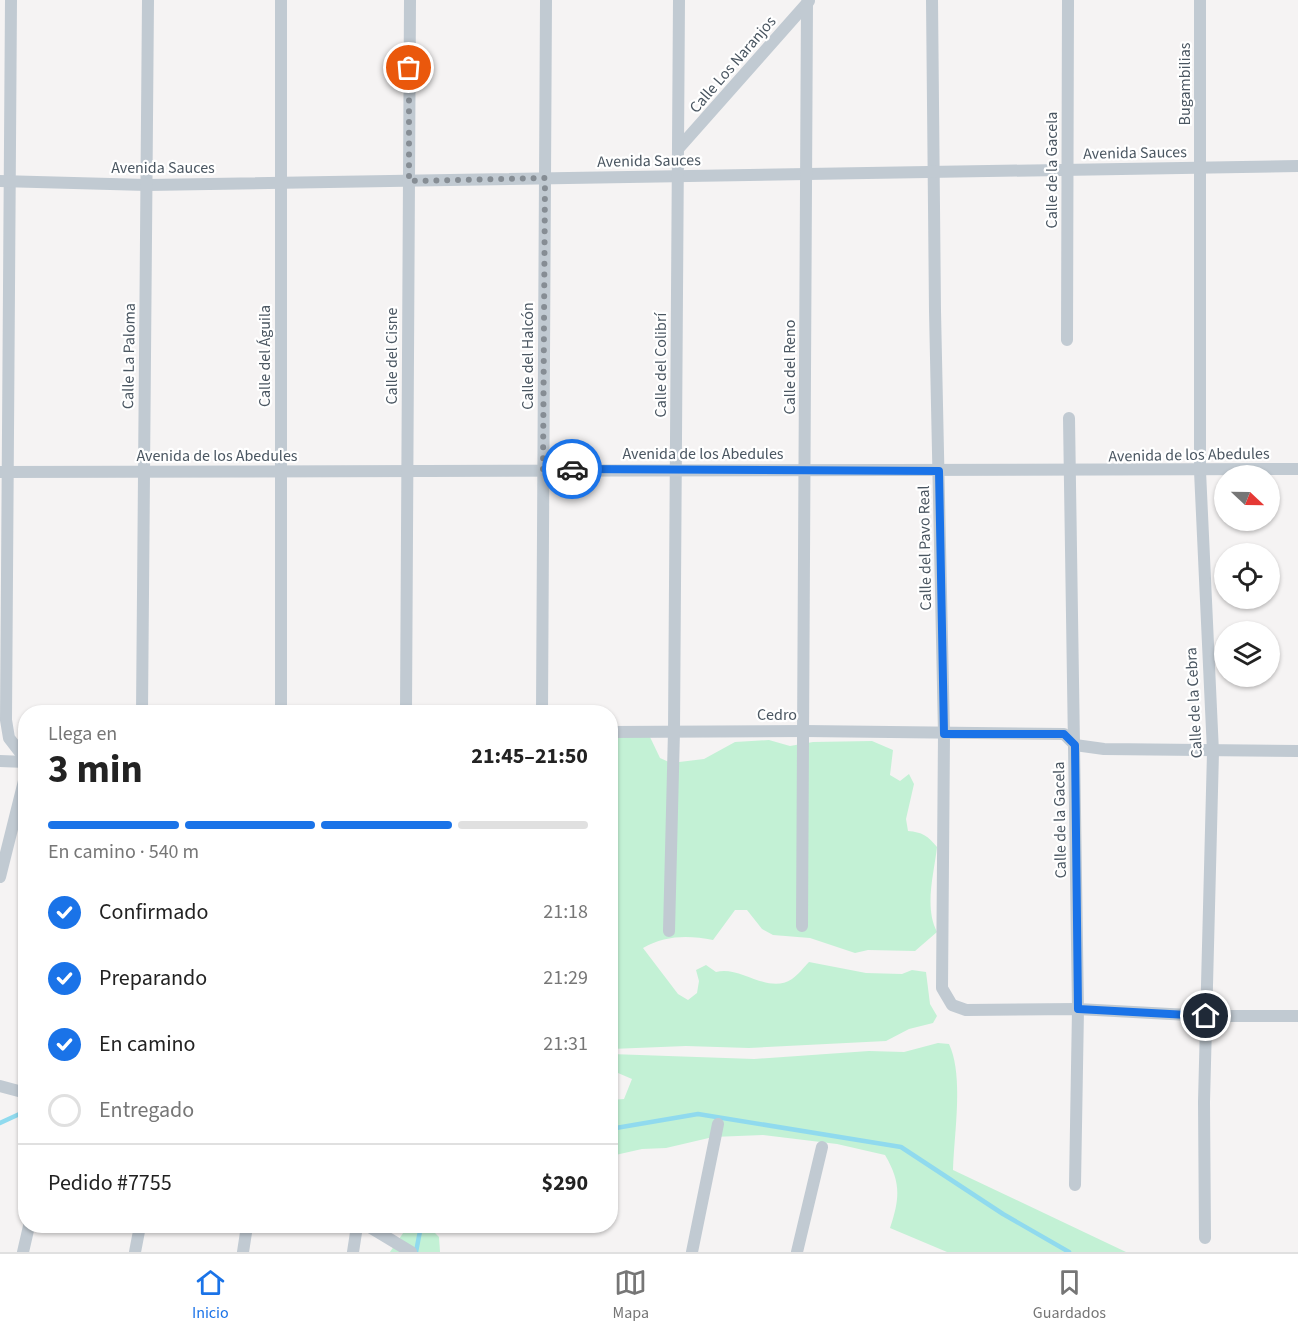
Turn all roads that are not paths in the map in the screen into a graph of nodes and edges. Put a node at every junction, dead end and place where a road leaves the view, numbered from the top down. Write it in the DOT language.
graph roads {
  1 [pos="11,0"];
  2 [pos="148,0"];
  3 [pos="281,0"];
  4 [pos="410,0"];
  5 [pos="546,0"];
  6 [pos="679,0"];
  7 [pos="932,0"];
  8 [pos="1068,0"];
  9 [pos="1200,0"];
  10 [pos="809,2"];
  11 [pos="678,149"];
  12 [pos="1298,166"];
  13 [pos="1201,168"];
  14 [pos="1068,170"];
  15 [pos="933,172"];
  16 [pos="806,174"];
  17 [pos="678,176"];
  18 [pos="545,178"];
  19 [pos="5,181"];
  20 [pos="409,181"];
  21 [pos="281,183"];
  22 [pos="147,185"];
  23 [pos="1067,339"];
  24 [pos="1069,418"];
  25 [pos="543,469"];
  26 [pos="806,469"];
  27 [pos="1298,469"];
  28 [pos="676,470"];
  29 [pos="144,471"];
  30 [pos="280,471"];
  31 [pos="939,471"];
  32 [pos="1068,471"];
  33 [pos="1200,471"];
  34 [pos="4,472"];
  35 [pos="407,473"];
  36 [pos="4,561"];
  37 [pos="142,705"];
  38 [pos="280,705"];
  39 [pos="406,705"];
  40 [pos="542,705"];
  41 [pos="674,731"];
  42 [pos="805,731"];
  43 [pos="618,732"];
  44 [pos="944,734"];
  45 [pos="1075,745"];
  46 [pos="18,750"];
  47 [pos="1298,751"];
  48 [pos="1213,752"];
  49 [pos="0,761"];
  50 [pos="18,761"];
  51 [pos="18,805"];
  52 [pos="0,877"];
  53 [pos="802,926"];
  54 [pos="669,931"];
  55 [pos="1078,1009"];
  56 [pos="1206,1016"];
  57 [pos="1298,1016"];
  58 [pos="0,1086"];
  59 [pos="18,1091"];
  60 [pos="718,1124"];
  61 [pos="822,1147"];
  62 [pos="1075,1185"];
  63 [pos="27,1233"];
  64 [pos="139,1233"];
  65 [pos="247,1233"];
  66 [pos="356,1233"];
  67 [pos="380,1233"];
  68 [pos="1205,1238"];
  69 [pos="23,1252"];
  70 [pos="135,1252"];
  71 [pos="243,1252"];
  72 [pos="353,1252"];
  73 [pos="411,1252"];
  74 [pos="692,1252"];
  75 [pos="797,1252"];
  1 -- 19 [label="street"];
  2 -- 22 [label="street, Calle La Paloma"];
  3 -- 21 [label="street, Calle del Águila"];
  4 -- 20 [label="street, Calle del Cisne"];
  5 -- 18 [label="street, Calle del Halcón"];
  6 -- 11 [label="street, Calle del Colibrí"];
  7 -- 15 [label="street, Calle del Pavo Real"];
  8 -- 14 [label="street, Calle de la Gacela"];
  9 -- 13 [label="street, Bugambilias"];
  10 -- 11 [label="street, Calle Los Naranjos"];
  10 -- 16 [label="street, Calle del Reno"];
  11 -- 17 [label="street, Calle del Colibrí"];
  12 -- 13 [label="street, Avenida Sauces"];
  13 -- 14 [label="street, Avenida Sauces"];
  13 -- 33 [label="street, Calle de la Cebra"];
  14 -- 15 [label="street, Avenida Sauces"];
  14 -- 23 [label="street, Calle de la Gacela"];
  15 -- 16 [label="street, Avenida Sauces"];
  15 -- 31 [label="street, Calle del Pavo Real"];
  16 -- 17 [label="street, Avenida Sauces"];
  16 -- 26 [label="street, Calle del Reno"];
  17 -- 18 [label="street, Avenida Sauces"];
  17 -- 28 [label="street, Calle del Colibrí"];
  18 -- 20 [label="street, Avenida Sauces"];
  18 -- 25 [label="street, Calle del Halcón"];
  19 -- 22 [label="street, Avenida Sauces"];
  19 -- 34 [label="street"];
  20 -- 21 [label="street, Avenida Sauces"];
  20 -- 35 [label="street, Calle del Cisne"];
  21 -- 22 [label="street, Avenida Sauces"];
  21 -- 30 [label="street, Calle del Águila"];
  22 -- 29 [label="street, Calle La Paloma"];
  24 -- 32 [label="street, Calle de la Gacela"];
  25 -- 28 [label="street, Avenida de los Abedules"];
  25 -- 35 [label="street, Avenida de los Abedules"];
  25 -- 40 [label="street, Calle del Halcón"];
  26 -- 28 [label="street, Avenida de los Abedules"];
  26 -- 31 [label="street, Avenida de los Abedules"];
  26 -- 42 [label="street, Calle del Reno"];
  27 -- 33 [label="street, Avenida de los Abedules"];
  28 -- 41 [label="street, Calle del Colibrí"];
  29 -- 30 [label="street, Avenida de los Abedules"];
  29 -- 34 [label="street, Avenida de los Abedules"];
  29 -- 37 [label="street, Calle La Paloma"];
  30 -- 35 [label="street, Avenida de los Abedules"];
  30 -- 38 [label="street, Calle del Águila"];
  31 -- 32 [label="street, Avenida de los Abedules"];
  31 -- 44 [label="street, Calle del Pavo Real"];
  32 -- 33 [label="street, Avenida de los Abedules"];
  32 -- 45 [label="street, Calle de la Gacela"];
  33 -- 48 [label="street, Calle de la Cebra"];
  34 -- 36 [label="street"];
  35 -- 39 [label="street, Calle del Cisne"];
  36 -- 46 [label="street"];
  41 -- 42 [label="street, Cedro"];
  41 -- 43 [label="street, Cedro"];
  41 -- 54 [label="street, Calle del Colibrí"];
  42 -- 44 [label="street, Cedro"];
  42 -- 53 [label="street, Calle del Reno"];
  44 -- 45 [label="street, Cedro"];
  44 -- 55 [label="street, Calle del Pavo Real"];
  45 -- 48 [label="street, Cedro"];
  45 -- 55 [label="street, Calle de la Gacela"];
  47 -- 48 [label="street, Cedro"];
  48 -- 56 [label="street, Calle de la Cebra"];
  49 -- 50 [label="street"];
  51 -- 52 [label="street"];
  55 -- 56 [label="street"];
  55 -- 62 [label="street, Calle de la Gacela"];
  56 -- 57 [label="street"];
  56 -- 68 [label="street, Calle de la Cebra"];
  58 -- 59 [label="street"];
  60 -- 74 [label="street"];
  61 -- 75 [label="street"];
  63 -- 69 [label="street"];
  64 -- 70 [label="street"];
  65 -- 71 [label="street"];
  66 -- 72 [label="street"];
  67 -- 73 [label="street"];
}
